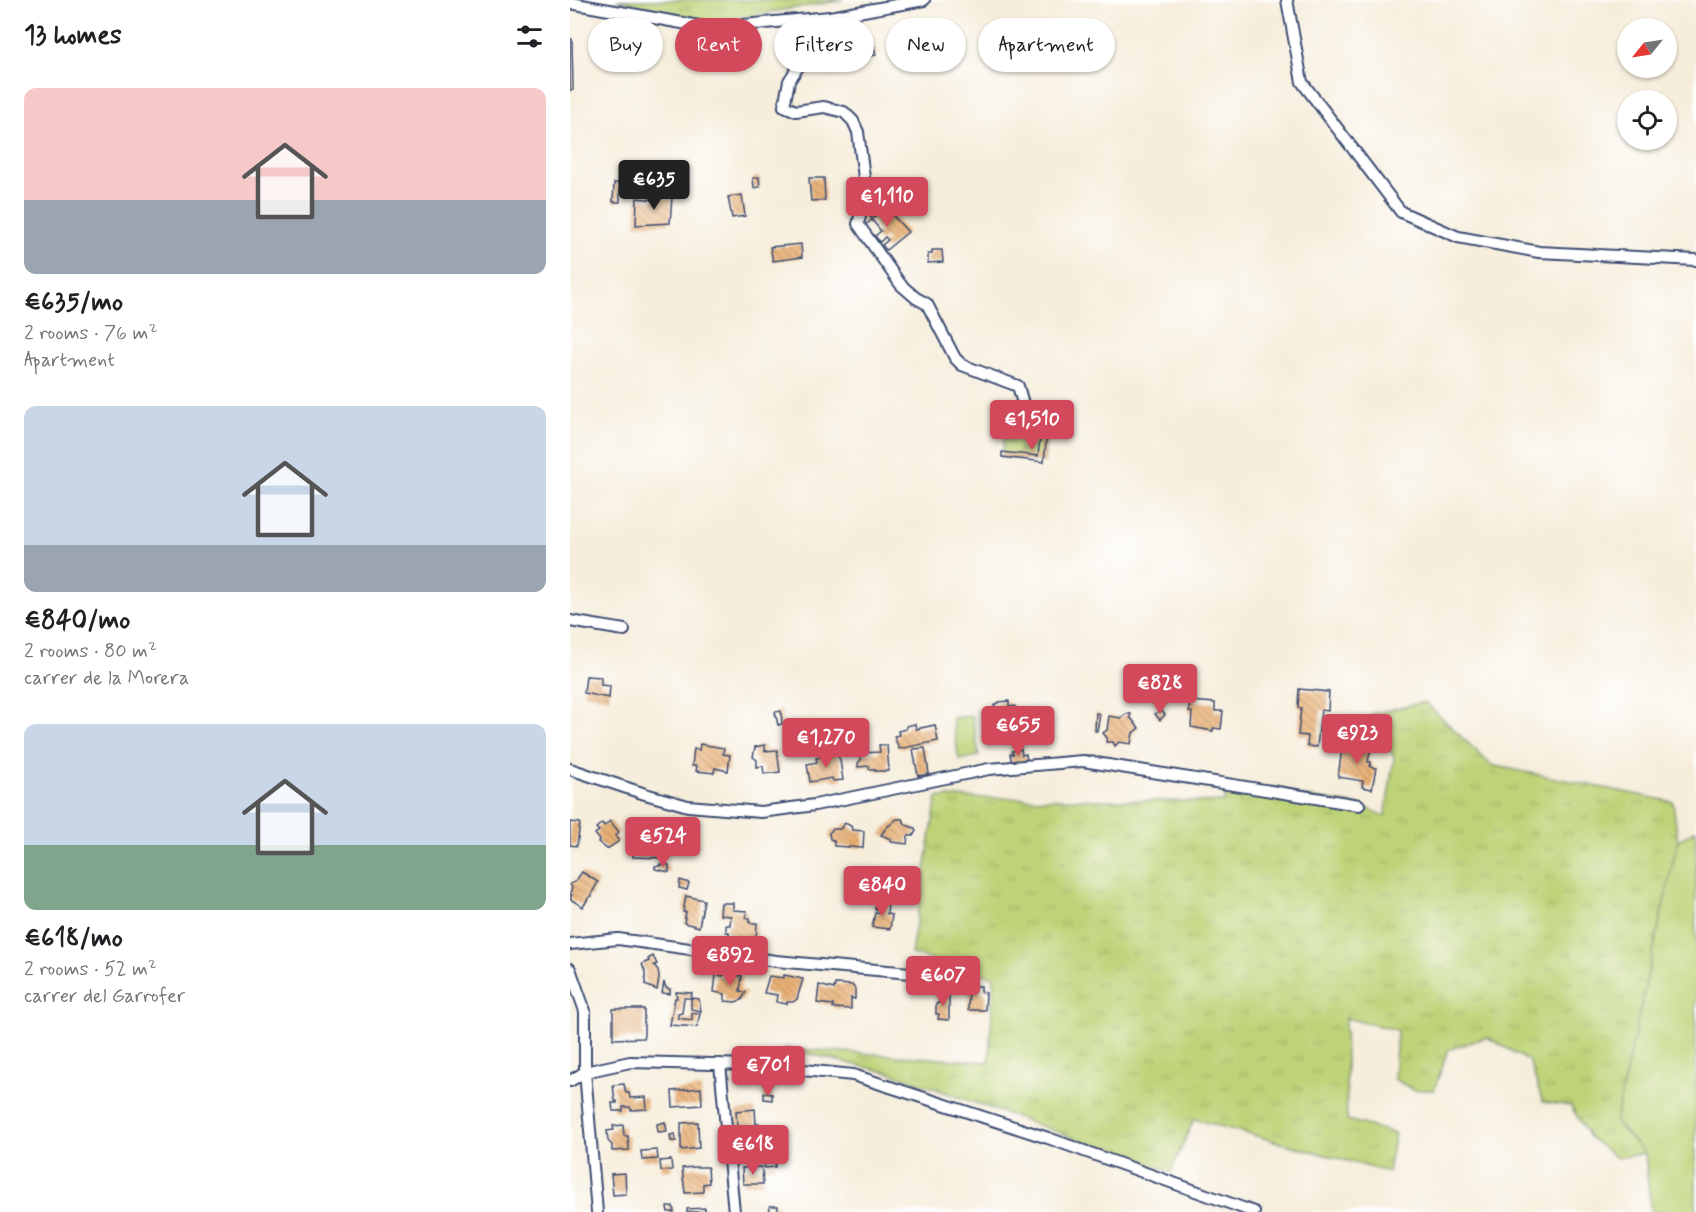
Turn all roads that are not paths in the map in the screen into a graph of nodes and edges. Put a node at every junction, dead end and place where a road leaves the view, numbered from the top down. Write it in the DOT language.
graph roads {
  1 [pos="924,0"];
  2 [pos="1287,0"];
  3 [pos="570,3"];
  4 [pos="830,17"];
  5 [pos="1696,260"];
  6 [pos="1024,407"];
  7 [pos="570,621"];
  8 [pos="624,630"];
  9 [pos="570,769"];
  10 [pos="1359,806"];
  11 [pos="570,944"];
  12 [pos="570,969"];
  13 [pos="966,978"];
  14 [pos="720,1064"];
  15 [pos="585,1072"];
  16 [pos="570,1081"];
  17 [pos="597,1212"];
  18 [pos="734,1212"];
  19 [pos="1254,1212"];
  1 -- 4 [label="street"];
  2 -- 5 [label="street"];
  3 -- 4 [label="street"];
  4 -- 6 [label="street"];
  7 -- 8 [label="street"];
  9 -- 10 [label="street"];
  11 -- 13 [label="street"];
  12 -- 15 [label="street"];
  14 -- 15 [label="street"];
  14 -- 18 [label="street"];
  14 -- 19 [label="street"];
  15 -- 16 [label="street"];
  15 -- 17 [label="street"];
}
